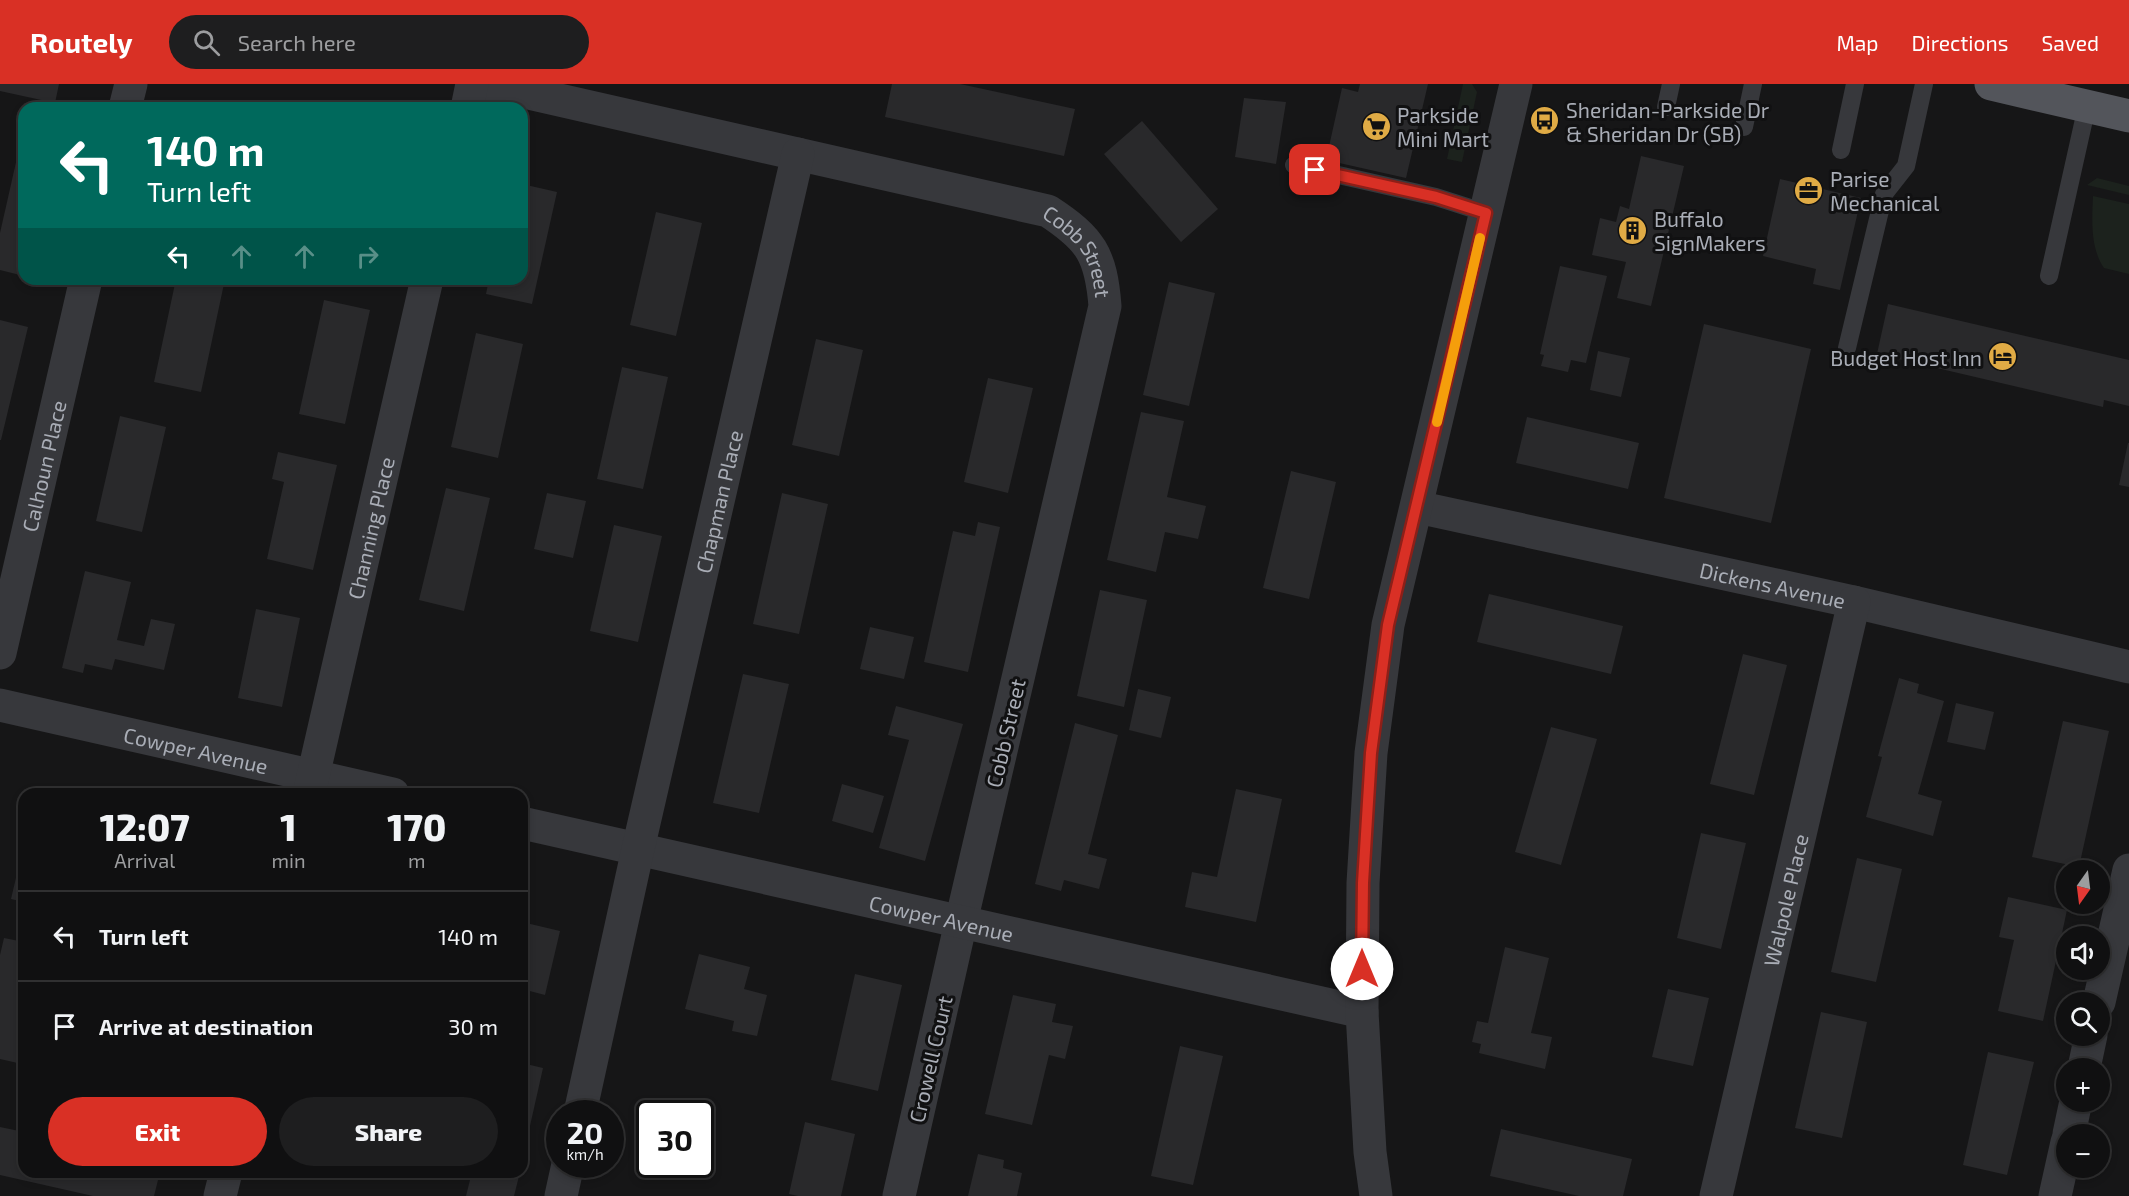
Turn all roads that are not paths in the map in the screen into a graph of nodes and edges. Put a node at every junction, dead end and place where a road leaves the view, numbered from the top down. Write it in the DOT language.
graph roads {
  1 [pos="131,84"];
  2 [pos="472,84"];
  3 [pos="489,84"];
  4 [pos="1516,84"];
  5 [pos="1671,84"];
  6 [pos="1753,84"];
  7 [pos="1855,84"];
  8 [pos="1924,84"];
  9 [pos="1991,84"];
  10 [pos="126,102"];
  11 [pos="468,102"];
  12 [pos="2087,106"];
  13 [pos="1666,107"];
  14 [pos="2129,116"];
  15 [pos="1744,127"];
  16 [pos="1841,150"];
  17 [pos="798,154"];
  18 [pos="1294,165"];
  19 [pos="1486,213"];
  20 [pos="2049,276"];
  21 [pos="85,285"];
  22 [pos="427,285"];
  23 [pos="1847,348"];
  24 [pos="1417,507"];
  25 [pos="1854,602"];
  26 [pos="0,653"];
  27 [pos="2129,667"];
  28 [pos="0,705"];
  29 [pos="311,785"];
  30 [pos="338,788"];
  31 [pos="528,824"];
  32 [pos="638,849"];
  33 [pos="2129,870"];
  34 [pos="961,922"];
  35 [pos="2101,992"];
  36 [pos="1362,1012"];
  37 [pos="583,1100"];
  38 [pos="224,1178"];
  39 [pos="565,1178"];
  40 [pos="2059,1178"];
  41 [pos="220,1196"];
  42 [pos="561,1196"];
  43 [pos="899,1196"];
  44 [pos="1376,1196"];
  45 [pos="1716,1196"];
  46 [pos="2055,1196"];
  1 -- 10 [label="street"];
  2 -- 11 [label="street"];
  3 -- 17 [label="street, Cobb Street"];
  4 -- 19 [label="street"];
  5 -- 13 [label="lane"];
  6 -- 15 [label="lane"];
  7 -- 16 [label="lane"];
  8 -- 23 [label="lane"];
  9 -- 12 [label="main road"];
  12 -- 14 [label="main road"];
  12 -- 20 [label="lane"];
  17 -- 32 [label="street, Chapman Place"];
  17 -- 34 [label="street, Cobb Street"];
  18 -- 19 [label="lane"];
  19 -- 24 [label="street"];
  21 -- 26 [label="street, Calhoun Place"];
  22 -- 29 [label="street, Channing Place"];
  24 -- 25 [label="street, Dickens Avenue"];
  24 -- 36 [label="street"];
  25 -- 27 [label="street, Dickens Avenue"];
  25 -- 45 [label="street, Walpole Place"];
  28 -- 29 [label="street, Cowper Avenue"];
  29 -- 30 [label="street, Cowper Avenue"];
  31 -- 32 [label="street, Cowper Avenue"];
  32 -- 34 [label="street, Cowper Avenue"];
  32 -- 37 [label="street"];
  33 -- 35 [label="street"];
  34 -- 36 [label="street, Cowper Avenue"];
  34 -- 43 [label="street, Crowell Court"];
  36 -- 44 [label="street"];
  38 -- 41 [label="street"];
  39 -- 42 [label="street"];
  40 -- 46 [label="street"];
}
